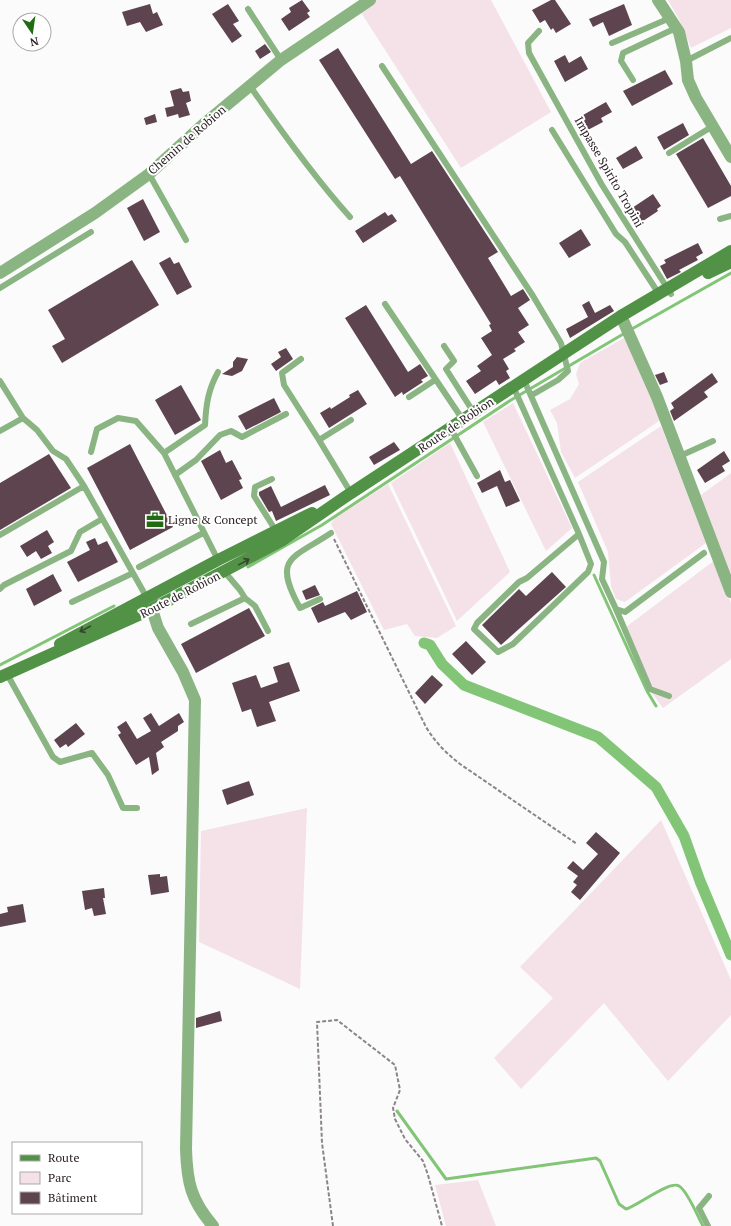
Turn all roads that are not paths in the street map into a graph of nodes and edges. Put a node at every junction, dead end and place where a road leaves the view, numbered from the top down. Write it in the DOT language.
graph roads {
  1 [pos="370,0"];
  2 [pos="658,0"];
  3 [pos="248,9"];
  4 [pos="673,23"];
  5 [pos="538,31"];
  6 [pos="731,38"];
  7 [pos="612,43"];
  8 [pos="281,60"];
  9 [pos="686,62"];
  10 [pos="382,66"];
  11 [pos="633,80"];
  12 [pos="250,86"];
  13 [pos="713,126"];
  14 [pos="552,130"];
  15 [pos="669,153"];
  16 [pos="731,157"];
  17 [pos="149,174"];
  18 [pos="731,216"];
  19 [pos="350,217"];
  20 [pos="720,219"];
  21 [pos="91,232"];
  22 [pos="186,240"];
  23 [pos="731,251"];
  24 [pos="731,257"];
  25 [pos="731,262"];
  26 [pos="710,272"];
  27 [pos="0,273"];
  28 [pos="0,288"];
  29 [pos="666,292"];
  30 [pos="385,304"];
  31 [pos="623,320"];
  32 [pos="444,346"];
  33 [pos="566,353"];
  34 [pos="301,359"];
  35 [pos="218,372"];
  36 [pos="435,380"];
  37 [pos="524,380"];
  38 [pos="0,381"];
  39 [pos="513,386"];
  40 [pos="532,394"];
  41 [pos="409,397"];
  42 [pos="474,413"];
  43 [pos="286,414"];
  44 [pos="23,418"];
  45 [pos="351,420"];
  46 [pos="463,420"];
  47 [pos="451,429"];
  48 [pos="0,431"];
  49 [pos="319,440"];
  50 [pos="713,441"];
  51 [pos="91,452"];
  52 [pos="164,453"];
  53 [pos="680,456"];
  54 [pos="175,475"];
  55 [pos="477,476"];
  56 [pos="272,479"];
  57 [pos="84,486"];
  58 [pos="348,495"];
  59 [pos="102,519"];
  60 [pos="276,531"];
  61 [pos="203,533"];
  62 [pos="331,533"];
  63 [pos="579,534"];
  64 [pos="0,535"];
  65 [pos="704,553"];
  66 [pos="218,560"];
  67 [pos="139,567"];
  68 [pos="133,573"];
  69 [pos="224,573"];
  70 [pos="0,589"];
  71 [pos="730,589"];
  72 [pos="244,598"];
  73 [pos="320,599"];
  74 [pos="72,602"];
  75 [pos="150,603"];
  76 [pos="616,609"];
  77 [pos="191,624"];
  78 [pos="268,631"];
  79 [pos="3,676"];
  80 [pos="669,696"];
  81 [pos="137,808"];
  82 [pos="709,1196"];
  83 [pos="213,1226"];
  84 [pos="708,1226"];
  1 -- 8 [label="street, Chemin de Robion"];
  2 -- 4 [label="street"];
  3 -- 8 [label="lane"];
  4 -- 7 [label="lane"];
  4 -- 9 [label="street"];
  4 -- 11 [label="lane"];
  5 -- 29 [label="lane, Impasse Spirito Tropini"];
  6 -- 9 [label="lane"];
  8 -- 12 [label="street, Chemin de Robion"];
  9 -- 13 [label="street"];
  10 -- 33 [label="lane"];
  12 -- 17 [label="street, Chemin de Robion"];
  12 -- 19 [label="lane"];
  13 -- 15 [label="lane"];
  13 -- 16 [label="street"];
  14 -- 29 [label="lane"];
  17 -- 22 [label="lane"];
  17 -- 27 [label="street, Chemin de Robion"];
  18 -- 20 [label="lane"];
  21 -- 28 [label="lane"];
  23 -- 29 [label="main road, Route de Robion"];
  24 -- 26 [label="street"];
  25 -- 26 [label="main road, Route de Robion"];
  26 -- 29 [label="main road, Route de Robion"];
  29 -- 31 [label="main road, Route de Robion"];
  30 -- 36 [label="lane"];
  31 -- 33 [label="main road, Route de Robion"];
  31 -- 53 [label="street"];
  32 -- 42 [label="lane"];
  33 -- 37 [label="main road, Route de Robion"];
  33 -- 40 [label="lane"];
  34 -- 49 [label="lane"];
  35 -- 52 [label="lane"];
  36 -- 41 [label="lane"];
  36 -- 46 [label="lane"];
  37 -- 39 [label="main road, Route de Robion"];
  37 -- 40 [label="lane"];
  38 -- 44 [label="lane"];
  39 -- 42 [label="main road, Route de Robion"];
  39 -- 63 [label="lane"];
  40 -- 76 [label="lane"];
  42 -- 46 [label="main road, Route de Robion"];
  43 -- 54 [label="lane"];
  44 -- 48 [label="lane"];
  44 -- 57 [label="lane"];
  45 -- 49 [label="lane"];
  46 -- 47 [label="main road, Route de Robion"];
  47 -- 55 [label="lane"];
  47 -- 58 [label="main road, Route de Robion"];
  49 -- 58 [label="lane"];
  50 -- 53 [label="lane"];
  51 -- 52 [label="lane"];
  52 -- 54 [label="lane"];
  53 -- 71 [label="street"];
  54 -- 61 [label="lane"];
  56 -- 60 [label="lane"];
  57 -- 59 [label="lane"];
  57 -- 64 [label="lane"];
  58 -- 60 [label="main road, Route de Robion"];
  69 -- 58 [label="main road, Route de Robion, one-way"];
  59 -- 68 [label="lane"];
  59 -- 70 [label="lane"];
  60 -- 66 [label="main road, Route de Robion"];
  61 -- 66 [label="lane"];
  61 -- 67 [label="lane"];
  62 -- 73 [label="lane"];
  63 -- 63 [label="lane"];
  65 -- 76 [label="lane"];
  66 -- 69 [label="lane"];
  66 -- 75 [label="main road, Route de Robion"];
  68 -- 74 [label="lane"];
  68 -- 75 [label="lane"];
  69 -- 72 [label="lane"];
  69 -- 75 [label="main road, Route de Robion"];
  72 -- 77 [label="lane"];
  72 -- 78 [label="lane"];
  75 -- 79 [label="main road, Route de Robion"];
  75 -- 79 [label="main road, Route de Robion, one-way"];
  75 -- 83 [label="street"];
  76 -- 80 [label="lane"];
  79 -- 81 [label="lane"];
  82 -- 84 [label="lane"];
}
